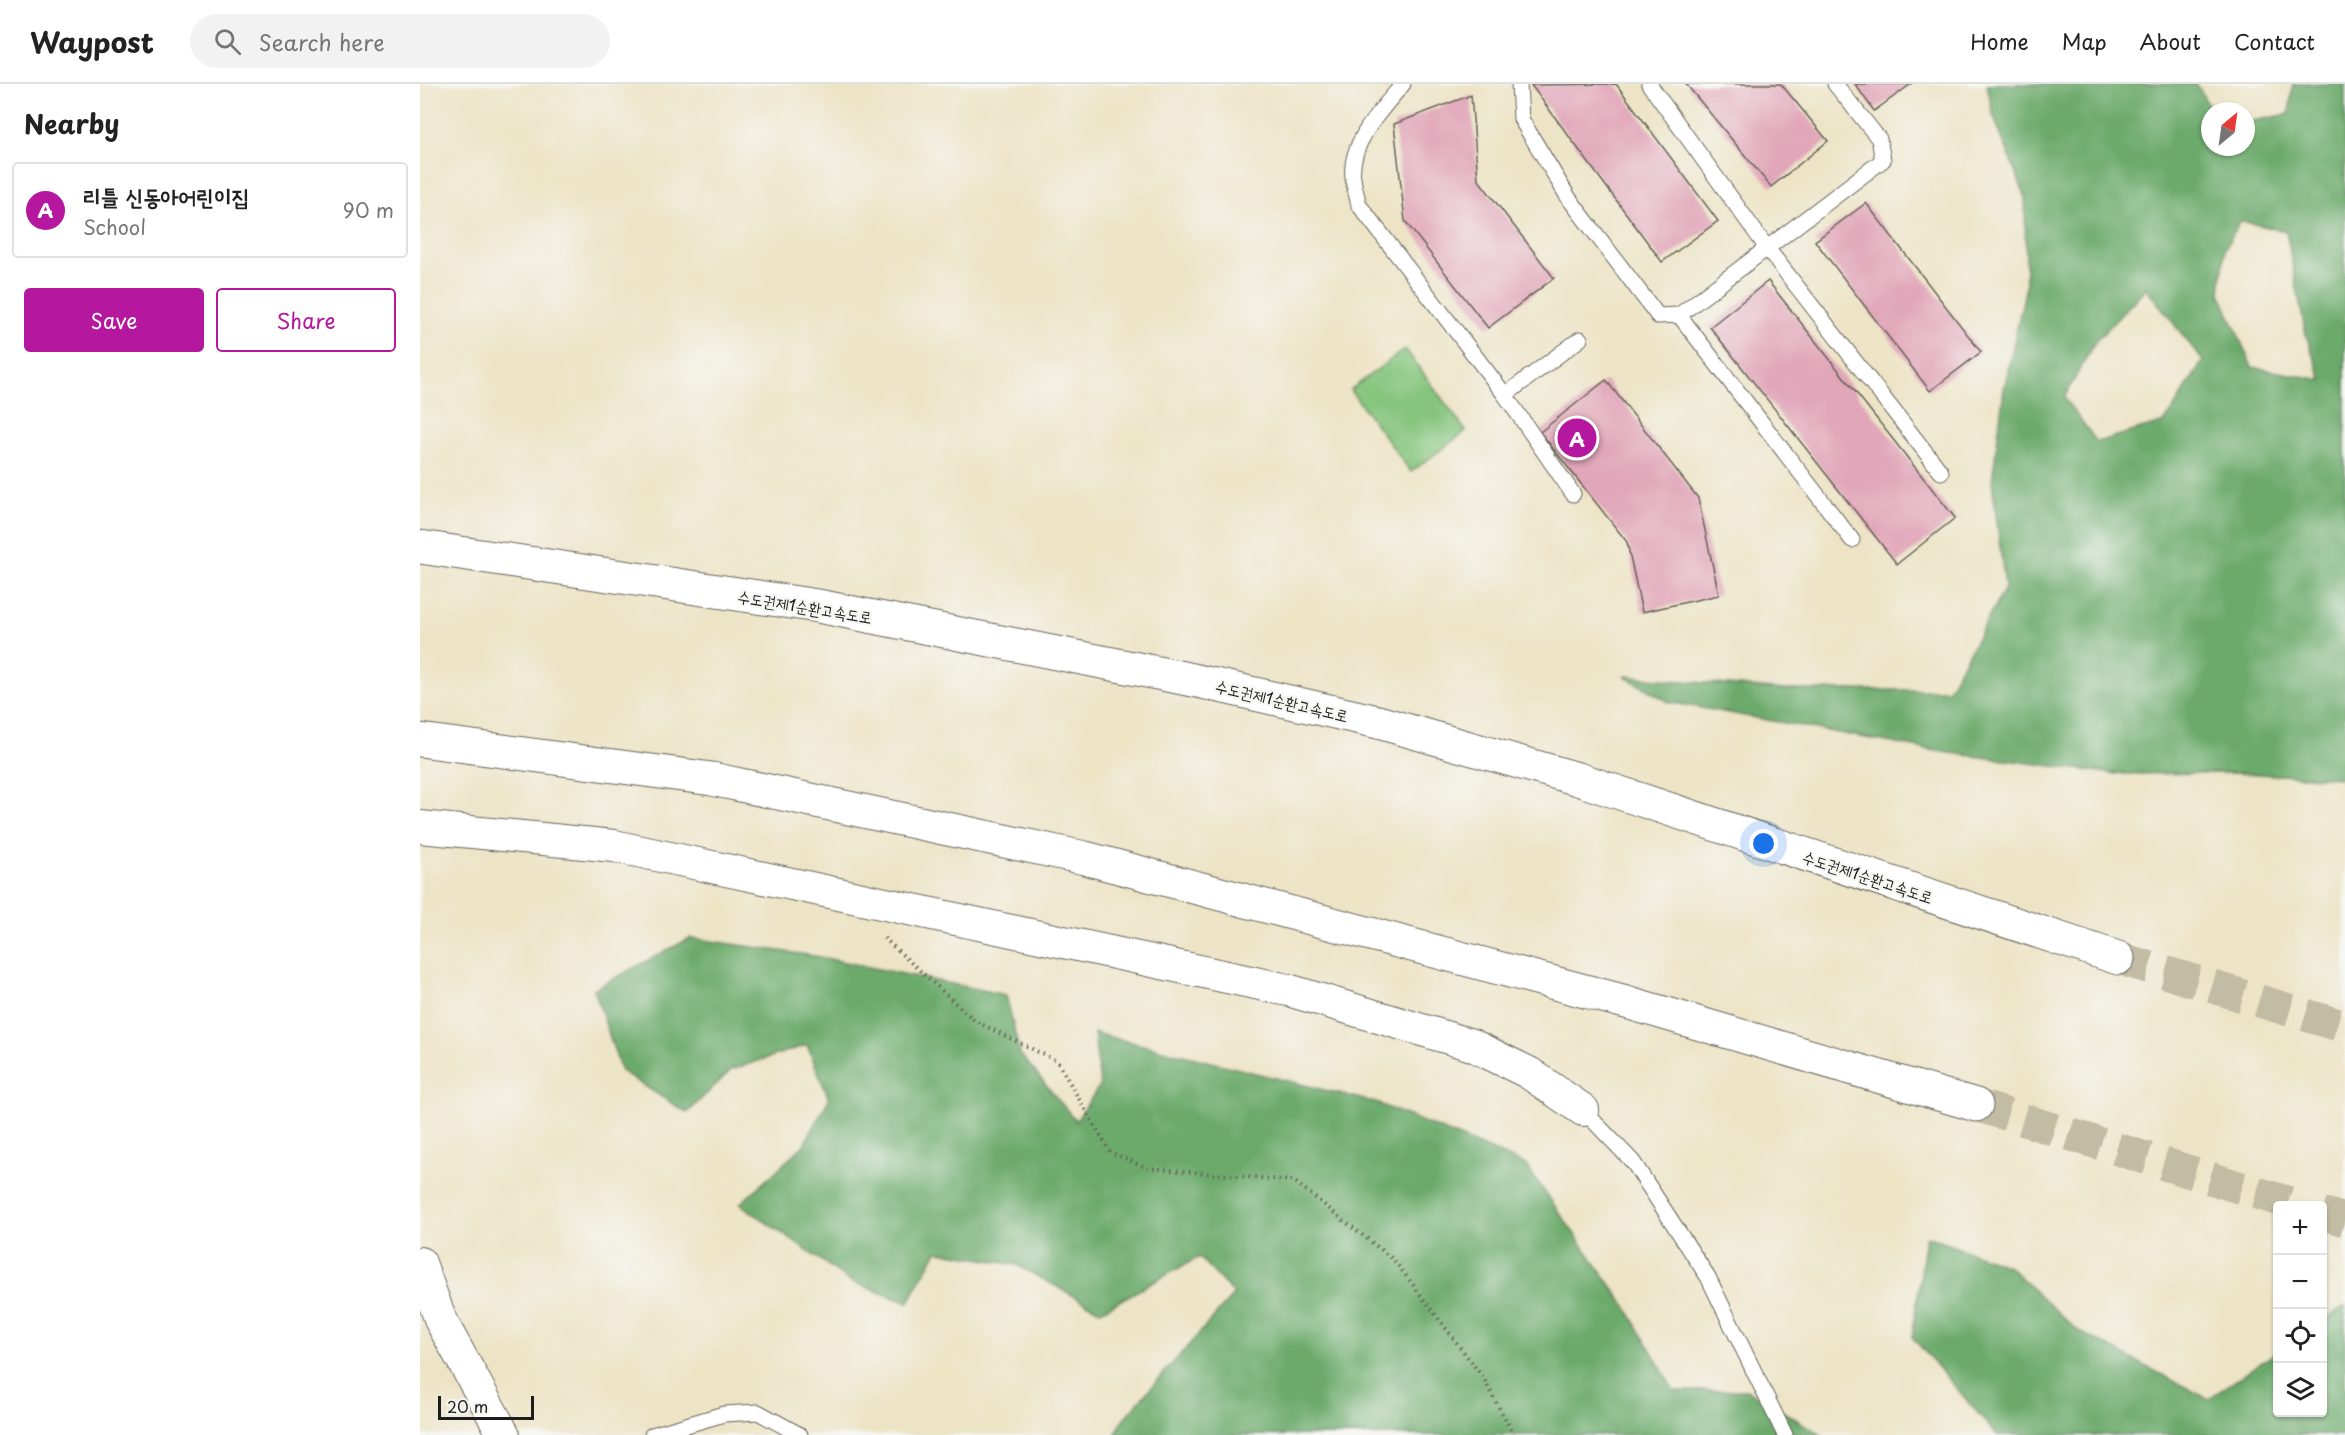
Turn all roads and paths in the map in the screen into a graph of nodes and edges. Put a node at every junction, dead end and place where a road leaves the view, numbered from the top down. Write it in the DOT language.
graph roads {
  1 [pos="1403,84"];
  2 [pos="1519,84"];
  3 [pos="1649,84"];
  4 [pos="1835,84"];
  5 [pos="1767,248"];
  6 [pos="1679,315"];
  7 [pos="1580,339"];
  8 [pos="1505,395"];
  9 [pos="1941,472"];
  10 [pos="1573,494"];
  11 [pos="1852,540"];
  12 [pos="420,547"];
  13 [pos="420,740"];
  14 [pos="420,827"];
  15 [pos="879,933"];
  16 [pos="2118,958"];
  17 [pos="1976,1105"];
  18 [pos="1583,1110"];
  19 [pos="420,1263"];
  20 [pos="504,1435"];
  21 [pos="652,1435"];
  22 [pos="800,1435"];
  23 [pos="1514,1435"];
  24 [pos="1785,1435"];
  1 -- 8 [label="lane"];
  2 -- 6 [label="lane"];
  3 -- 5 [label="lane"];
  4 -- 5 [label="lane"];
  5 -- 6 [label="lane"];
  5 -- 9 [label="lane"];
  6 -- 11 [label="lane"];
  7 -- 8 [label="lane"];
  8 -- 10 [label="lane"];
  12 -- 16 [label="highway, 수도권제1순환고속도로"];
  13 -- 17 [label="highway"];
  14 -- 18 [label="street"];
  15 -- 23 [label="path"];
  18 -- 24 [label="lane"];
  19 -- 20 [label="street"];
  21 -- 22 [label="lane"];
}
